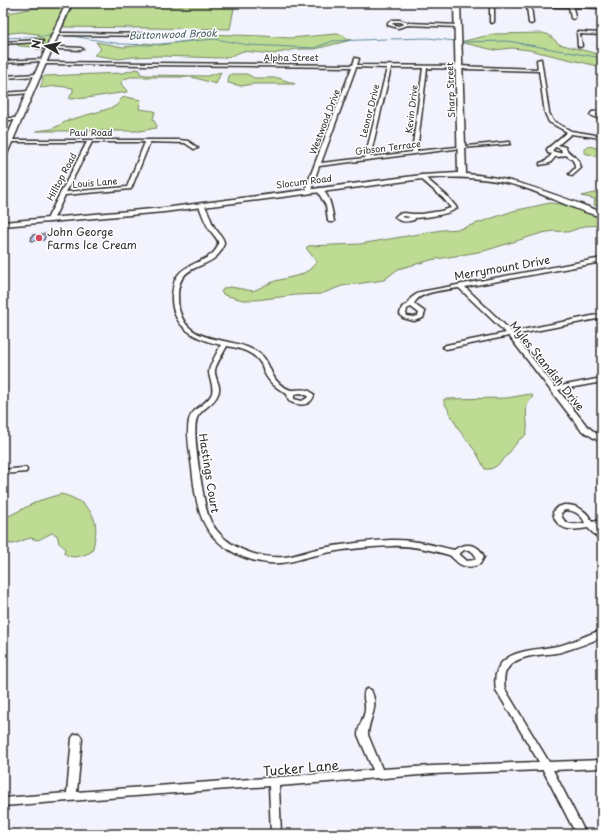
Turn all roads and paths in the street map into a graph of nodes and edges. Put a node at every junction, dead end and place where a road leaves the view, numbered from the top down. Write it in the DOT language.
graph roads {
  1 [pos="69,3"];
  2 [pos="458,3"];
  3 [pos="484,3"];
  4 [pos="492,3"];
  5 [pos="530,4"];
  6 [pos="570,4"];
  7 [pos="602,7"];
  8 [pos="573,18"];
  9 [pos="492,22"];
  10 [pos="531,23"];
  11 [pos="408,24"];
  12 [pos="458,26"];
  13 [pos="56,34"];
  14 [pos="602,34"];
  15 [pos="171,35"];
  16 [pos="3,43"];
  17 [pos="580,46"];
  18 [pos="49,48"];
  19 [pos="81,49"];
  20 [pos="357,59"];
  21 [pos="539,60"];
  22 [pos="44,61"];
  23 [pos="3,62"];
  24 [pos="355,66"];
  25 [pos="389,67"];
  26 [pos="425,67"];
  27 [pos="459,67"];
  28 [pos="540,70"];
  29 [pos="38,75"];
  30 [pos="3,77"];
  31 [pos="30,92"];
  32 [pos="3,94"];
  33 [pos="602,112"];
  34 [pos="3,119"];
  35 [pos="18,119"];
  36 [pos="602,119"];
  37 [pos="570,132"];
  38 [pos="602,137"];
  39 [pos="9,141"];
  40 [pos="90,141"];
  41 [pos="148,141"];
  42 [pos="508,143"];
  43 [pos="555,146"];
  44 [pos="462,147"];
  45 [pos="196,148"];
  46 [pos="414,152"];
  47 [pos="565,153"];
  48 [pos="3,154"];
  49 [pos="555,154"];
  50 [pos="367,159"];
  51 [pos="542,164"];
  52 [pos="317,165"];
  53 [pos="572,174"];
  54 [pos="462,176"];
  55 [pos="422,177"];
  56 [pos="320,190"];
  57 [pos="310,191"];
  58 [pos="63,194"];
  59 [pos="202,206"];
  60 [pos="602,215"];
  61 [pos="413,216"];
  62 [pos="50,220"];
  63 [pos="331,221"];
  64 [pos="3,224"];
  65 [pos="602,260"];
  66 [pos="460,286"];
  67 [pos="411,305"];
  68 [pos="602,316"];
  69 [pos="510,334"];
  70 [pos="225,344"];
  71 [pos="446,347"];
  72 [pos="602,380"];
  73 [pos="554,389"];
  74 [pos="290,393"];
  75 [pos="602,441"];
  76 [pos="23,470"];
  77 [pos="3,472"];
  78 [pos="602,523"];
  79 [pos="602,537"];
  80 [pos="454,553"];
  81 [pos="602,633"];
  82 [pos="368,693"];
  83 [pos="77,738"];
  84 [pos="602,764"];
  85 [pos="546,766"];
  86 [pos="380,774"];
  87 [pos="274,783"];
  88 [pos="72,798"];
  89 [pos="3,802"];
  90 [pos="276,834"];
  91 [pos="581,834"];
  1 -- 13 [label="street"];
  2 -- 12 [label="street, Sharp Street"];
  3 -- 4 [label="street"];
  4 -- 5 [label="street"];
  4 -- 9 [label="street"];
  5 -- 6 [label="street"];
  5 -- 10 [label="street"];
  6 -- 7 [label="street"];
  6 -- 8 [label="street"];
  11 -- 12 [label="street"];
  12 -- 27 [label="street, Sharp Street"];
  13 -- 15 [label="street"];
  13 -- 18 [label="street"];
  14 -- 17 [label="street"];
  16 -- 18 [label="street"];
  18 -- 19 [label="street"];
  18 -- 22 [label="street"];
  20 -- 24 [label="street, Westwood Drive"];
  21 -- 28 [label="street"];
  22 -- 23 [label="street, Alpha Street"];
  22 -- 24 [label="street, Alpha Street"];
  22 -- 29 [label="street"];
  24 -- 25 [label="street, Alpha Street"];
  24 -- 52 [label="street, Westwood Drive"];
  25 -- 26 [label="street, Alpha Street"];
  25 -- 50 [label="street, Leonor Drive"];
  26 -- 27 [label="street, Alpha Street"];
  26 -- 46 [label="street, Kevin Drive"];
  27 -- 28 [label="street, Alpha Street"];
  27 -- 44 [label="street, Sharp Street"];
  28 -- 37 [label="street"];
  29 -- 30 [label="street"];
  29 -- 31 [label="street"];
  31 -- 32 [label="street"];
  31 -- 35 [label="street"];
  33 -- 36 [label="street"];
  34 -- 35 [label="street"];
  35 -- 39 [label="street"];
  37 -- 38 [label="street"];
  37 -- 43 [label="street"];
  39 -- 40 [label="street, Paul Road"];
  39 -- 48 [label="street"];
  40 -- 41 [label="street, Paul Road"];
  40 -- 58 [label="street, Hilltop Road"];
  41 -- 45 [label="street, Paul Road"];
  41 -- 58 [label="street, Louis Lane"];
  42 -- 44 [label="street, Gibson Terrace"];
  43 -- 47 [label="street"];
  43 -- 49 [label="street"];
  44 -- 46 [label="street, Gibson Terrace"];
  44 -- 54 [label="street, Sharp Street"];
  46 -- 50 [label="street, Gibson Terrace"];
  47 -- 49 [label="street"];
  47 -- 53 [label="street"];
  49 -- 51 [label="street"];
  50 -- 52 [label="street, Gibson Terrace"];
  52 -- 57 [label="street, Westwood Drive"];
  54 -- 55 [label="street, Slocum Road"];
  54 -- 60 [label="street, Slocum Road"];
  55 -- 56 [label="street, Slocum Road"];
  55 -- 61 [label="street"];
  56 -- 57 [label="street, Slocum Road"];
  56 -- 63 [label="street"];
  57 -- 59 [label="street, Slocum Road"];
  58 -- 62 [label="street, Hilltop Road"];
  59 -- 62 [label="street, Slocum Road"];
  59 -- 70 [label="street"];
  62 -- 64 [label="street, Slocum Road"];
  65 -- 66 [label="street, Merrymount Drive"];
  66 -- 67 [label="street, Merrymount Drive"];
  66 -- 69 [label="street, Myles Standish Drive"];
  68 -- 69 [label="street"];
  69 -- 71 [label="street"];
  69 -- 73 [label="street, Myles Standish Drive"];
  70 -- 74 [label="street"];
  70 -- 80 [label="street, Hastings Court"];
  72 -- 73 [label="street"];
  73 -- 75 [label="street, Myles Standish Drive"];
  76 -- 77 [label="street"];
  78 -- 79 [label="street"];
  81 -- 85 [label="street"];
  82 -- 86 [label="street"];
  83 -- 88 [label="street"];
  84 -- 85 [label="street, Tucker Lane"];
  85 -- 86 [label="street, Tucker Lane"];
  85 -- 91 [label="street"];
  86 -- 87 [label="street, Tucker Lane"];
  87 -- 88 [label="street, Tucker Lane"];
  87 -- 90 [label="street"];
  88 -- 89 [label="street, Tucker Lane"];
}
